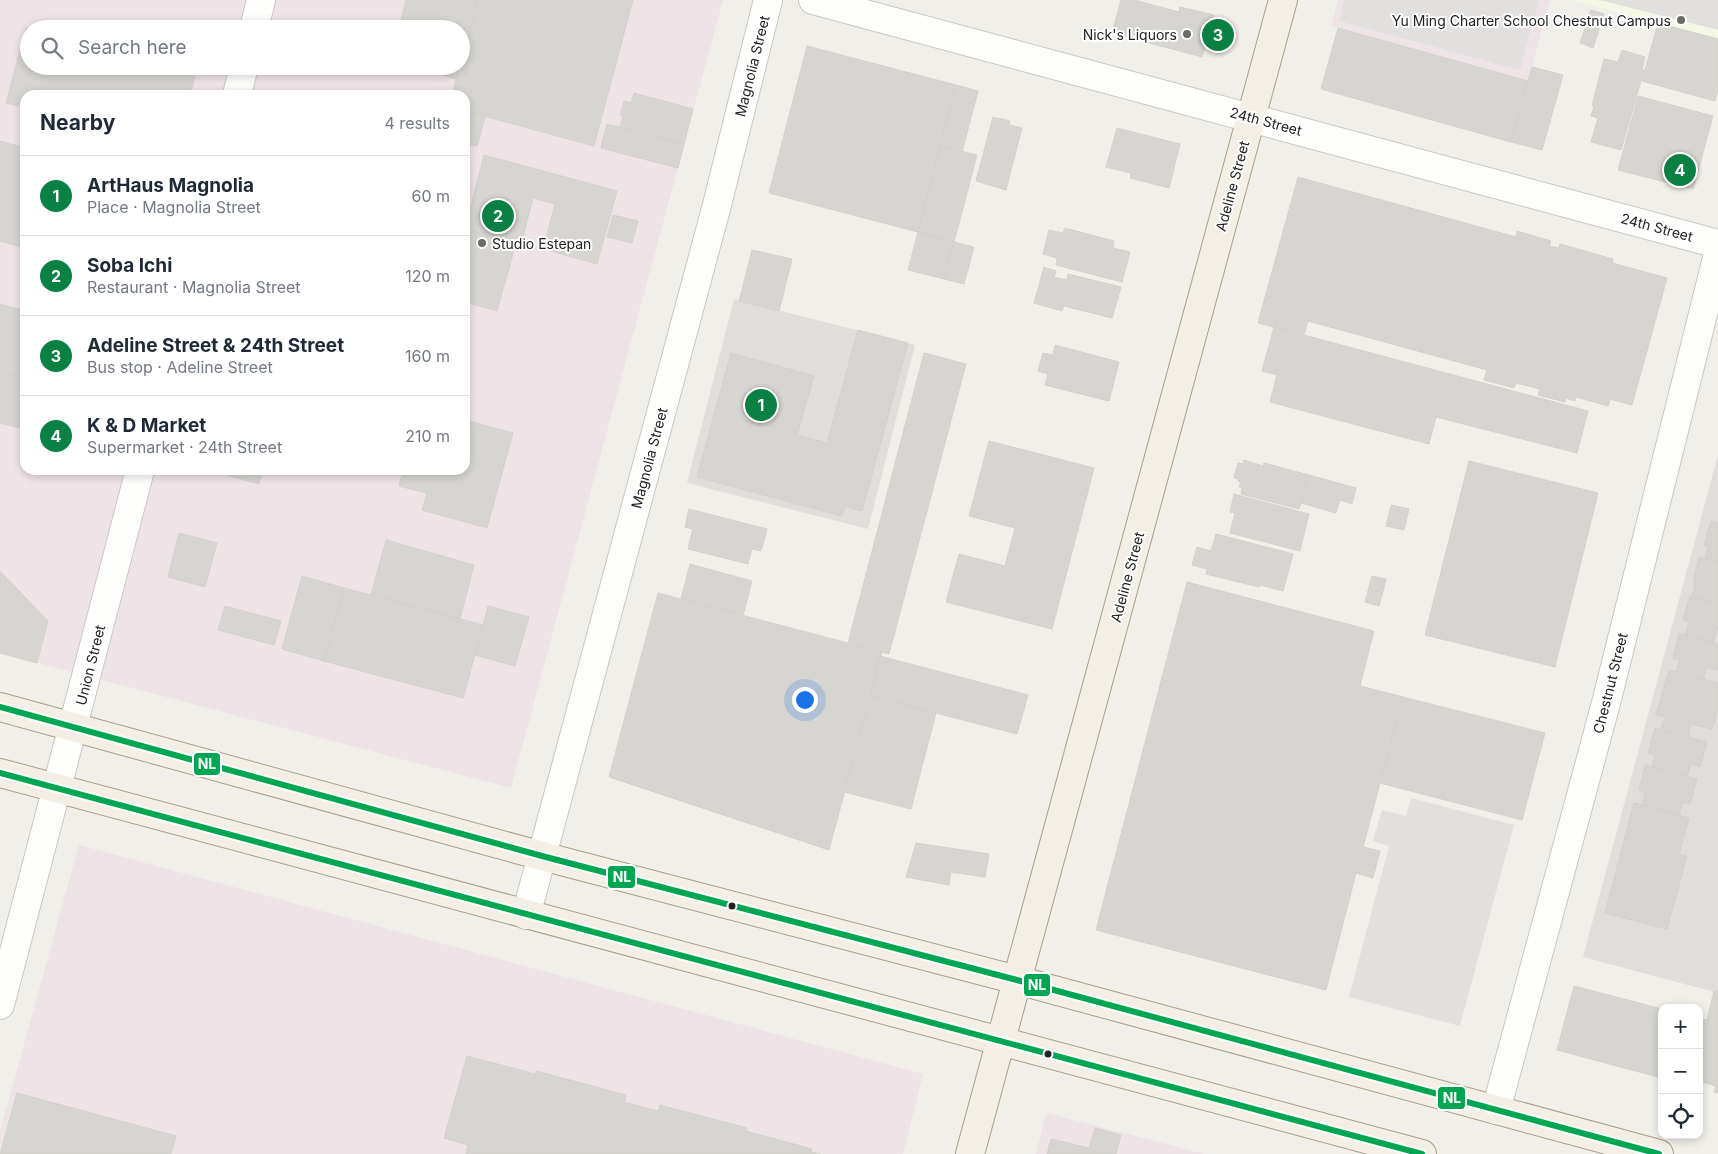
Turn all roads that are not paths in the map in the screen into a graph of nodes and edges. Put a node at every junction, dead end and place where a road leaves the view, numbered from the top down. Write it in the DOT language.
graph roads {
  1 [pos="261,0"];
  2 [pos="768,0"];
  3 [pos="813,0"];
  4 [pos="1283,0"];
  5 [pos="256,20"];
  6 [pos="242,75"];
  7 [pos="238,90"];
  8 [pos="1251,117"];
  9 [pos="1718,244"];
  10 [pos="1718,254"];
  11 [pos="139,475"];
  12 [pos="0,707"];
  13 [pos="74,727"];
  14 [pos="0,773"];
  15 [pos="58,788"];
  16 [pos="542,856"];
  17 [pos="526,915"];
  18 [pos="1017,980"];
  19 [pos="0,1005"];
  20 [pos="1001,1040"];
  21 [pos="1496,1110"];
  22 [pos="970,1154"];
  23 [pos="1422,1154"];
  24 [pos="1659,1154"];
  1 -- 5 [label="street"];
  2 -- 16 [label="street, Magnolia Street"];
  3 -- 8 [label="street, 24th Street"];
  4 -- 8 [label="main road, Adeline Street"];
  6 -- 7 [label="street"];
  8 -- 9 [label="street, 24th Street"];
  8 -- 18 [label="main road, Adeline Street"];
  10 -- 21 [label="street, Chestnut Street"];
  11 -- 13 [label="street, Union Street"];
  12 -- 13 [label="main road"];
  13 -- 15 [label="street, Union Street"];
  13 -- 16 [label="main road"];
  14 -- 15 [label="main road"];
  15 -- 17 [label="main road"];
  15 -- 19 [label="street, Union Street"];
  16 -- 17 [label="street, Magnolia Street"];
  16 -- 18 [label="main road"];
  17 -- 20 [label="main road"];
  18 -- 20 [label="main road, Adeline Street"];
  18 -- 21 [label="main road"];
  20 -- 22 [label="main road, Adeline Street"];
  20 -- 23 [label="main road"];
  21 -- 24 [label="main road"];
}
